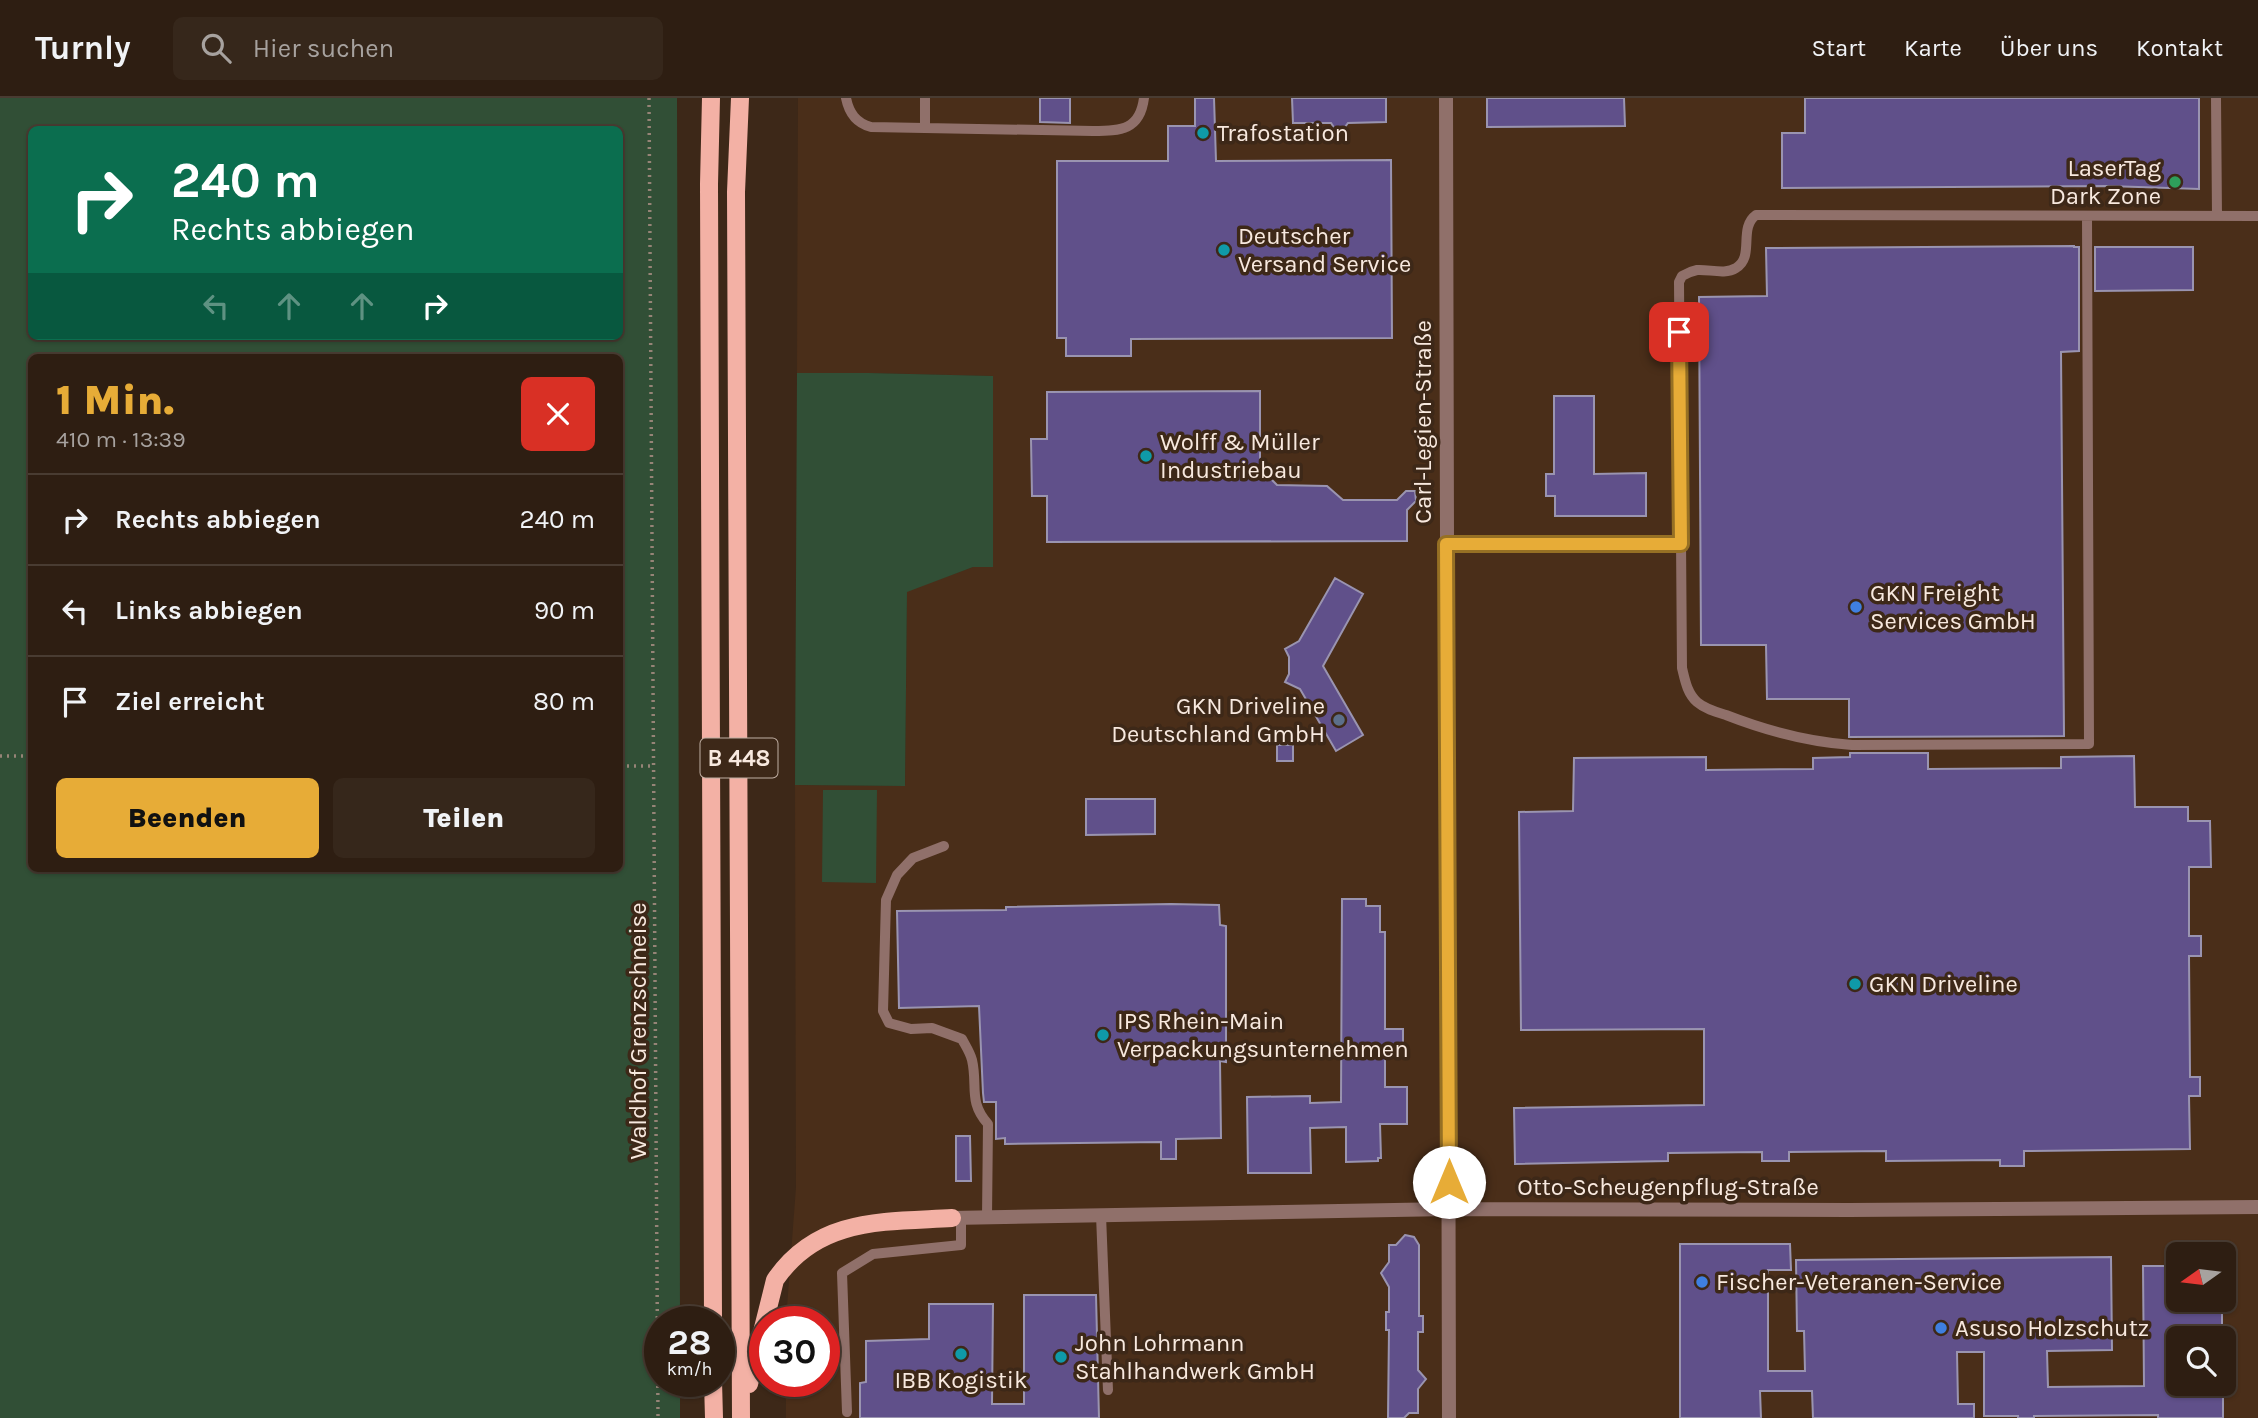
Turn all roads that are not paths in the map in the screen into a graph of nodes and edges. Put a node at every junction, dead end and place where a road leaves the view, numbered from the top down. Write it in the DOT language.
graph roads {
  1 [pos="711,98"];
  2 [pos="740,98"];
  3 [pos="846,98"];
  4 [pos="925,98"];
  5 [pos="1144,98"];
  6 [pos="1446,98"];
  7 [pos="2216,98"];
  8 [pos="925,128"];
  9 [pos="2087,216"];
  10 [pos="2217,216"];
  11 [pos="2258,216"];
  12 [pos="1446,544"];
  13 [pos="1681,544"];
  14 [pos="944,846"];
  15 [pos="2258,1206"];
  16 [pos="1449,1209"];
  17 [pos="1101,1215"];
  18 [pos="987,1217"];
  19 [pos="956,1218"];
  20 [pos="713,1306"];
  21 [pos="1108,1390"];
  22 [pos="713,1397"];
  23 [pos="847,1412"];
  24 [pos="713,1418"];
  25 [pos="741,1418"];
  26 [pos="1450,1418"];
  1 -- 20 [label="main road, B 448"];
  2 -- 25 [label="main road, B 448"];
  3 -- 8 [label="lane"];
  4 -- 8 [label="lane"];
  5 -- 8 [label="lane"];
  6 -- 12 [label="street, Carl-Legien-Straße"];
  7 -- 10 [label="lane"];
  9 -- 10 [label="lane"];
  9 -- 13 [label="lane"];
  9 -- 13 [label="lane"];
  10 -- 11 [label="lane"];
  12 -- 13 [label="lane"];
  12 -- 16 [label="street, Carl-Legien-Straße"];
  14 -- 18 [label="lane"];
  15 -- 16 [label="street, Otto-Scheugenpflug-Straße"];
  16 -- 17 [label="street, Otto-Scheugenpflug-Straße"];
  16 -- 26 [label="street, Carl-Legien-Straße"];
  17 -- 18 [label="street, Otto-Scheugenpflug-Straße"];
  17 -- 21 [label="lane"];
  18 -- 19 [label="street, Otto-Scheugenpflug-Straße"];
  19 -- 23 [label="lane"];
  19 -- 25 [label="main road"];
  22 -- 24 [label="main road"];
}
